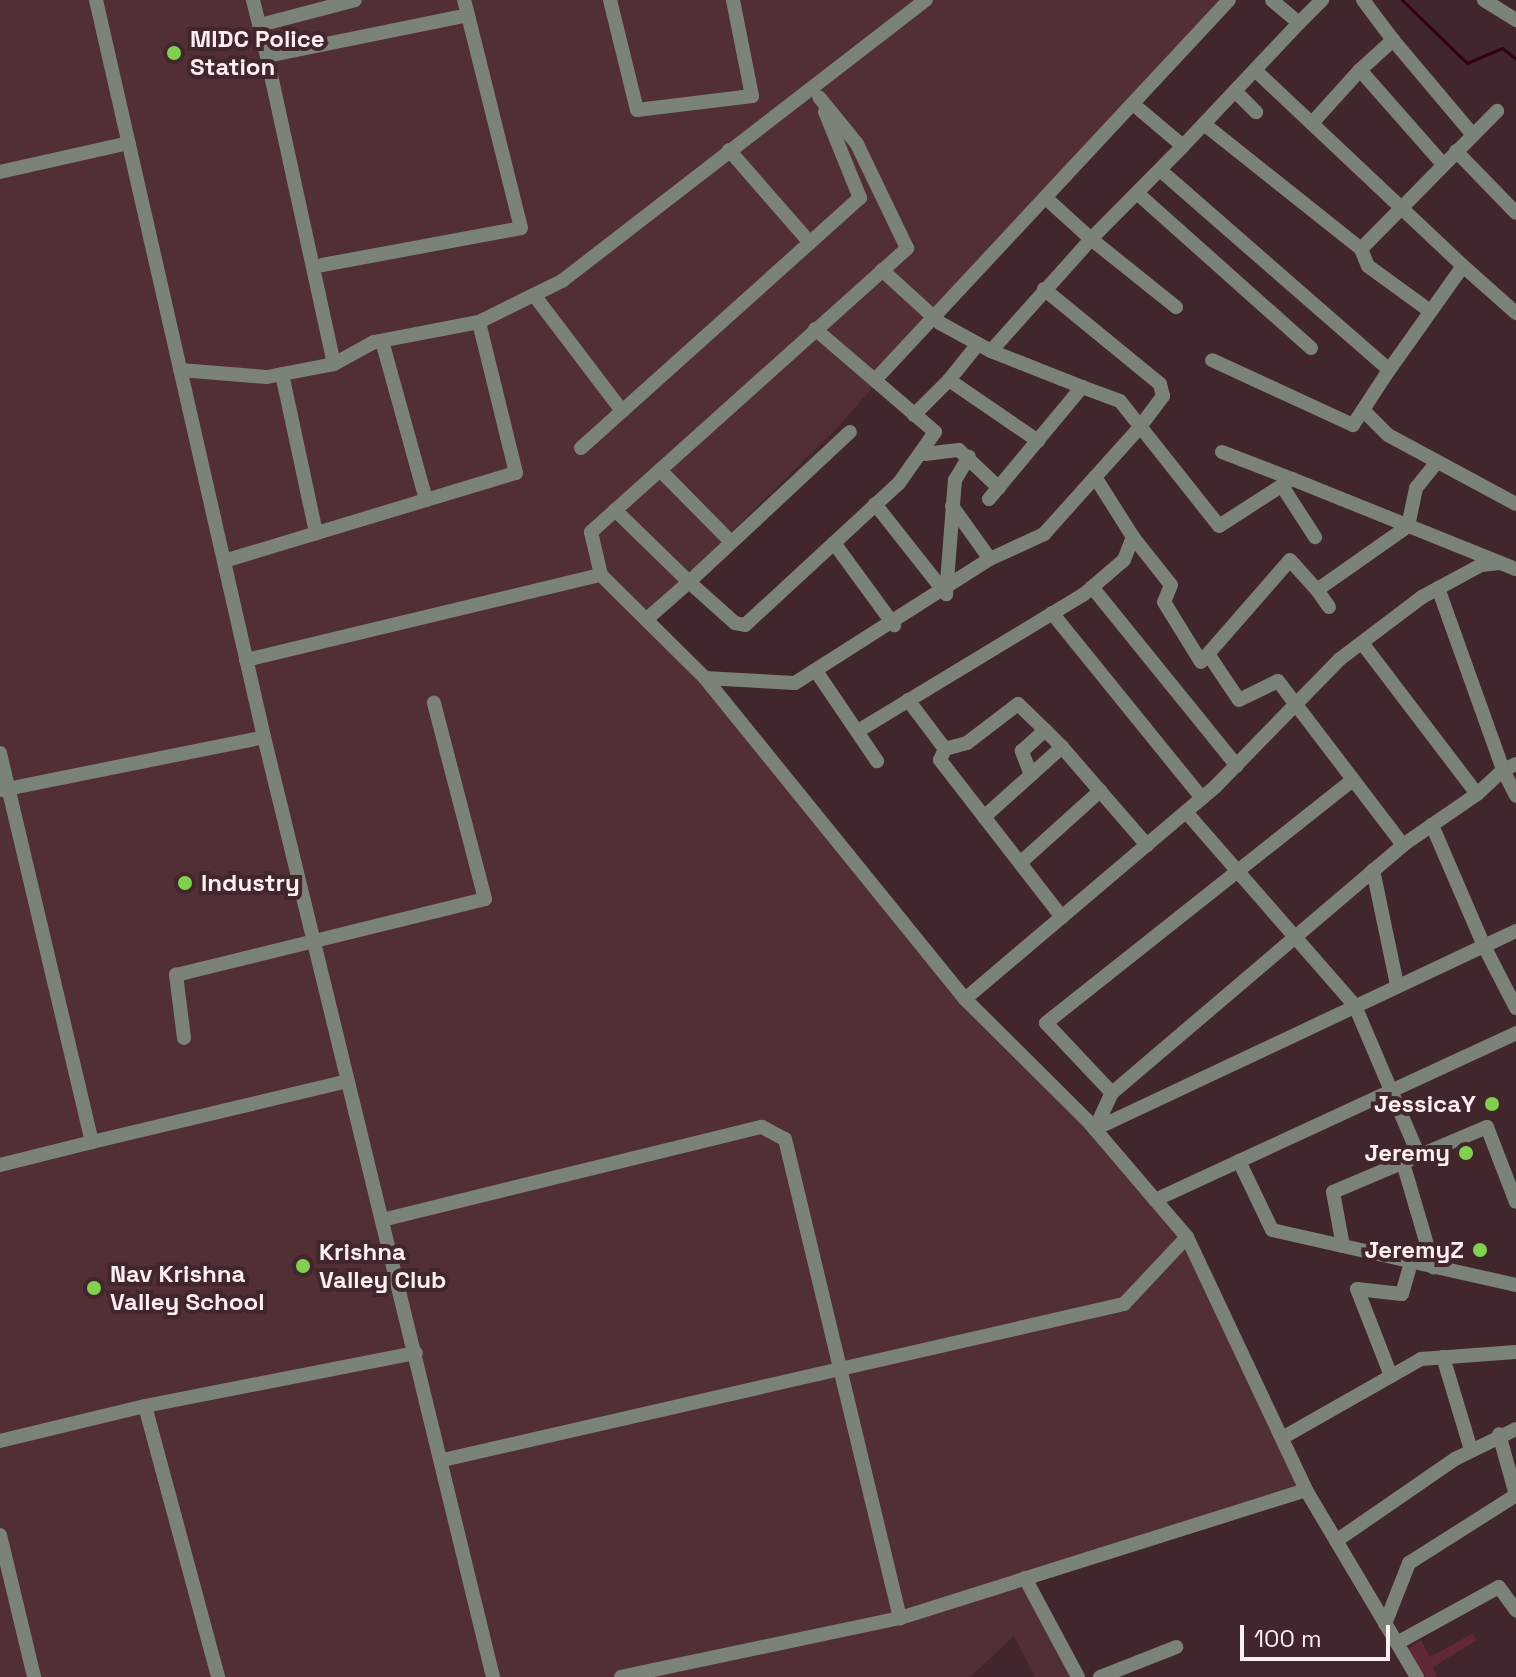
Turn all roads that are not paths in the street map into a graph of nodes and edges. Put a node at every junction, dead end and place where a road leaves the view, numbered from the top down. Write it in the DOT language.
graph roads {
  1 [pos="96,0"];
  2 [pos="253,0"];
  3 [pos="355,0"];
  4 [pos="464,0"];
  5 [pos="610,0"];
  6 [pos="733,0"];
  7 [pos="1229,0"];
  8 [pos="1272,0"];
  9 [pos="1322,0"];
  10 [pos="1363,0"];
  11 [pos="1484,0"];
  12 [pos="924,1"];
  13 [pos="468,15"];
  14 [pos="1515,18"];
  15 [pos="1299,23"];
  16 [pos="260,25"];
  17 [pos="1393,40"];
  18 [pos="267,56"];
  19 [pos="1255,70"];
  20 [pos="1360,70"];
  21 [pos="816,90"];
  22 [pos="1235,91"];
  23 [pos="1133,104"];
  24 [pos="1497,111"];
  25 [pos="1256,112"];
  26 [pos="1313,122"];
  27 [pos="1204,124"];
  28 [pos="1473,135"];
  29 [pos="129,143"];
  30 [pos="1183,146"];
  31 [pos="729,150"];
  32 [pos="1456,151"];
  33 [pos="1443,164"];
  34 [pos="1160,170"];
  35 [pos="0,172"];
  36 [pos="1137,193"];
  37 [pos="1048,200"];
  38 [pos="1403,203"];
  39 [pos="1516,213"];
  40 [pos="1091,239"];
  41 [pos="810,243"];
  42 [pos="1361,249"];
  43 [pos="322,265"];
  44 [pos="1463,266"];
  45 [pos="882,270"];
  46 [pos="1044,289"];
  47 [pos="534,295"];
  48 [pos="1176,307"];
  49 [pos="1430,311"];
  50 [pos="1516,313"];
  51 [pos="937,320"];
  52 [pos="479,322"];
  53 [pos="815,329"];
  54 [pos="382,341"];
  55 [pos="984,347"];
  56 [pos="1311,348"];
  57 [pos="1212,360"];
  58 [pos="334,364"];
  59 [pos="180,370"];
  60 [pos="1389,370"];
  61 [pos="282,374"];
  62 [pos="875,380"];
  63 [pos="949,380"];
  64 [pos="1082,387"];
  65 [pos="1363,410"];
  66 [pos="622,411"];
  67 [pos="914,415"];
  68 [pos="1139,428"];
  69 [pos="850,432"];
  70 [pos="1038,441"];
  71 [pos="581,448"];
  72 [pos="1222,452"];
  73 [pos="925,454"];
  74 [pos="969,457"];
  75 [pos="1437,462"];
  76 [pos="660,470"];
  77 [pos="1095,477"];
  78 [pos="1287,483"];
  79 [pos="426,500"];
  80 [pos="875,504"];
  81 [pos="1516,504"];
  82 [pos="952,506"];
  83 [pos="615,510"];
  84 [pos="1408,526"];
  85 [pos="316,533"];
  86 [pos="1133,537"];
  87 [pos="1315,537"];
  88 [pos="731,542"];
  89 [pos="834,543"];
  90 [pos="990,559"];
  91 [pos="224,561"];
  92 [pos="1500,563"];
  93 [pos="1516,569"];
  94 [pos="601,575"];
  95 [pos="689,582"];
  96 [pos="1092,587"];
  97 [pos="1438,588"];
  98 [pos="1317,590"];
  99 [pos="946,594"];
  100 [pos="1329,607"];
  101 [pos="1052,613"];
  102 [pos="649,617"];
  103 [pos="894,625"];
  104 [pos="1362,643"];
  105 [pos="1208,654"];
  106 [pos="246,660"];
  107 [pos="816,671"];
  108 [pos="705,678"];
  109 [pos="908,700"];
  110 [pos="434,703"];
  111 [pos="1298,707"];
  112 [pos="1045,730"];
  113 [pos="858,731"];
  114 [pos="264,737"];
  115 [pos="1062,747"];
  116 [pos="945,749"];
  117 [pos="0,753"];
  118 [pos="877,761"];
  119 [pos="1237,766"];
  120 [pos="1510,767"];
  121 [pos="1031,775"];
  122 [pos="1353,780"];
  123 [pos="4,790"];
  124 [pos="1100,791"];
  125 [pos="1477,794"];
  126 [pos="1516,796"];
  127 [pos="1202,798"];
  128 [pos="1186,812"];
  129 [pos="984,817"];
  130 [pos="1432,825"];
  131 [pos="1147,845"];
  132 [pos="1403,845"];
  133 [pos="1020,863"];
  134 [pos="1237,870"];
  135 [pos="1373,870"];
  136 [pos="1062,917"];
  137 [pos="1516,931"];
  138 [pos="1295,936"];
  139 [pos="313,940"];
  140 [pos="1484,946"];
  141 [pos="1397,985"];
  142 [pos="965,999"];
  143 [pos="1355,1006"];
  144 [pos="1516,1008"];
  145 [pos="1516,1033"];
  146 [pos="184,1038"];
  147 [pos="348,1081"];
  148 [pos="1388,1092"];
  149 [pos="1112,1093"];
  150 [pos="1095,1129"];
  151 [pos="92,1142"];
  152 [pos="1419,1156"];
  153 [pos="1239,1161"];
  154 [pos="1403,1163"];
  155 [pos="0,1165"];
  156 [pos="1155,1200"];
  157 [pos="1516,1202"];
  158 [pos="382,1220"];
  159 [pos="1187,1237"];
  160 [pos="1343,1246"];
  161 [pos="1411,1262"];
  162 [pos="1434,1268"];
  163 [pos="1516,1285"];
  164 [pos="1516,1352"];
  165 [pos="416,1353"];
  166 [pos="1443,1357"];
  167 [pos="840,1369"];
  168 [pos="1391,1376"];
  169 [pos="145,1406"];
  170 [pos="1516,1429"];
  171 [pos="1499,1434"];
  172 [pos="1282,1438"];
  173 [pos="0,1441"];
  174 [pos="1471,1450"];
  175 [pos="443,1460"];
  176 [pos="1306,1490"];
  177 [pos="1516,1496"];
  178 [pos="0,1535"];
  179 [pos="1336,1541"];
  180 [pos="1025,1578"];
  181 [pos="1516,1610"];
  182 [pos="900,1618"];
  183 [pos="1385,1624"];
  184 [pos="1397,1643"];
  185 [pos="1176,1647"];
  186 [pos="34,1677"];
  187 [pos="218,1677"];
  188 [pos="493,1677"];
  189 [pos="621,1677"];
  190 [pos="1078,1677"];
  191 [pos="1100,1677"];
  192 [pos="1417,1677"];
  1 -- 29 [label="street"];
  2 -- 16 [label="street"];
  3 -- 16 [label="street"];
  4 -- 13 [label="street"];
  5 -- 6 [label="street"];
  7 -- 23 [label="street"];
  8 -- 15 [label="street"];
  9 -- 15 [label="street"];
  10 -- 17 [label="street"];
  11 -- 14 [label="street"];
  12 -- 21 [label="street"];
  13 -- 18 [label="street"];
  13 -- 43 [label="street"];
  15 -- 19 [label="street"];
  16 -- 18 [label="street"];
  17 -- 20 [label="street"];
  17 -- 28 [label="street"];
  18 -- 58 [label="street"];
  19 -- 22 [label="street"];
  19 -- 26 [label="street"];
  20 -- 26 [label="street"];
  20 -- 33 [label="street"];
  21 -- 31 [label="street"];
  21 -- 41 [label="street"];
  21 -- 45 [label="street"];
  22 -- 25 [label="street"];
  22 -- 27 [label="street"];
  23 -- 30 [label="street"];
  23 -- 37 [label="street"];
  24 -- 28 [label="street"];
  26 -- 38 [label="street"];
  27 -- 30 [label="street"];
  27 -- 42 [label="street"];
  28 -- 32 [label="street"];
  29 -- 35 [label="street"];
  29 -- 59 [label="street"];
  30 -- 34 [label="street"];
  31 -- 41 [label="street"];
  31 -- 47 [label="street"];
  32 -- 33 [label="street"];
  32 -- 39 [label="street"];
  33 -- 38 [label="street"];
  34 -- 36 [label="street"];
  34 -- 60 [label="street"];
  36 -- 40 [label="street"];
  36 -- 56 [label="street"];
  37 -- 40 [label="street"];
  37 -- 51 [label="street"];
  38 -- 42 [label="street"];
  38 -- 44 [label="street"];
  40 -- 46 [label="street"];
  40 -- 48 [label="street"];
  41 -- 66 [label="street"];
  42 -- 49 [label="street"];
  44 -- 49 [label="street"];
  44 -- 50 [label="street"];
  45 -- 51 [label="street"];
  45 -- 53 [label="street"];
  46 -- 55 [label="street"];
  46 -- 68 [label="street"];
  47 -- 52 [label="street"];
  47 -- 66 [label="street"];
  49 -- 60 [label="street"];
  51 -- 55 [label="street"];
  51 -- 62 [label="street"];
  52 -- 54 [label="street"];
  52 -- 79 [label="street"];
  53 -- 62 [label="street"];
  53 -- 76 [label="street"];
  54 -- 58 [label="street"];
  54 -- 79 [label="street"];
  55 -- 63 [label="street"];
  55 -- 64 [label="street"];
  57 -- 65 [label="street"];
  58 -- 61 [label="street"];
  59 -- 61 [label="street"];
  59 -- 91 [label="street"];
  60 -- 65 [label="street"];
  61 -- 85 [label="street"];
  62 -- 67 [label="street"];
  63 -- 67 [label="street"];
  63 -- 70 [label="street"];
  64 -- 68 [label="street"];
  64 -- 70 [label="street"];
  65 -- 75 [label="street"];
  66 -- 71 [label="street"];
  67 -- 73 [label="street"];
  68 -- 77 [label="street"];
  68 -- 78 [label="street"];
  69 -- 88 [label="street"];
  70 -- 74 [label="street"];
  72 -- 78 [label="street"];
  73 -- 74 [label="street"];
  73 -- 80 [label="street"];
  74 -- 82 [label="street"];
  75 -- 81 [label="street"];
  75 -- 84 [label="street"];
  76 -- 83 [label="street"];
  76 -- 88 [label="street"];
  77 -- 86 [label="street"];
  77 -- 90 [label="street"];
  78 -- 84 [label="street"];
  78 -- 87 [label="street"];
  79 -- 85 [label="street"];
  80 -- 89 [label="street"];
  80 -- 99 [label="street"];
  82 -- 90 [label="street"];
  82 -- 99 [label="street"];
  83 -- 94 [label="street"];
  83 -- 95 [label="street"];
  84 -- 92 [label="street"];
  84 -- 98 [label="street"];
  85 -- 91 [label="street"];
  86 -- 96 [label="street"];
  86 -- 105 [label="street"];
  88 -- 95 [label="street"];
  89 -- 95 [label="street"];
  89 -- 103 [label="street"];
  90 -- 99 [label="street"];
  91 -- 106 [label="street"];
  92 -- 93 [label="street"];
  92 -- 97 [label="street"];
  94 -- 102 [label="street"];
  94 -- 106 [label="street"];
  95 -- 102 [label="street"];
  96 -- 101 [label="street"];
  96 -- 119 [label="street"];
  97 -- 104 [label="street"];
  97 -- 120 [label="street"];
  98 -- 100 [label="street"];
  98 -- 105 [label="street"];
  99 -- 103 [label="street"];
  101 -- 109 [label="street"];
  101 -- 127 [label="street"];
  102 -- 108 [label="street"];
  103 -- 107 [label="street"];
  104 -- 111 [label="street"];
  104 -- 125 [label="street"];
  105 -- 111 [label="street"];
  106 -- 114 [label="street"];
  107 -- 108 [label="street"];
  107 -- 113 [label="street"];
  108 -- 142 [label="street"];
  109 -- 113 [label="street"];
  109 -- 116 [label="street"];
  110 -- 139 [label="street"];
  111 -- 119 [label="street"];
  111 -- 122 [label="street"];
  112 -- 115 [label="street"];
  112 -- 116 [label="street"];
  112 -- 121 [label="street"];
  113 -- 118 [label="street"];
  114 -- 123 [label="street"];
  114 -- 139 [label="street"];
  115 -- 121 [label="street"];
  115 -- 124 [label="street"];
  116 -- 129 [label="street"];
  117 -- 123 [label="street"];
  119 -- 127 [label="street"];
  120 -- 125 [label="street"];
  120 -- 126 [label="street"];
  121 -- 129 [label="street"];
  122 -- 132 [label="street"];
  122 -- 134 [label="street"];
  123 -- 151 [label="street"];
  124 -- 131 [label="street"];
  124 -- 133 [label="street"];
  125 -- 130 [label="street"];
  127 -- 128 [label="street"];
  128 -- 131 [label="street"];
  128 -- 134 [label="street"];
  129 -- 133 [label="street"];
  130 -- 132 [label="street"];
  130 -- 140 [label="street"];
  131 -- 136 [label="street"];
  132 -- 135 [label="street"];
  133 -- 136 [label="street"];
  134 -- 138 [label="street"];
  134 -- 149 [label="street"];
  135 -- 138 [label="street"];
  135 -- 141 [label="street"];
  136 -- 142 [label="street"];
  137 -- 140 [label="street"];
  138 -- 143 [label="street"];
  138 -- 149 [label="street"];
  139 -- 146 [label="street"];
  139 -- 147 [label="street"];
  140 -- 141 [label="street"];
  140 -- 144 [label="street"];
  141 -- 143 [label="street"];
  142 -- 150 [label="street"];
  143 -- 148 [label="street"];
  143 -- 150 [label="street"];
  145 -- 148 [label="street"];
  147 -- 151 [label="street"];
  147 -- 158 [label="street"];
  148 -- 152 [label="street"];
  148 -- 153 [label="street"];
  149 -- 150 [label="street"];
  150 -- 156 [label="street"];
  151 -- 155 [label="street"];
  152 -- 154 [label="street"];
  152 -- 157 [label="street"];
  153 -- 156 [label="street"];
  153 -- 160 [label="street"];
  154 -- 160 [label="street"];
  154 -- 162 [label="street"];
  156 -- 159 [label="street"];
  158 -- 165 [label="street"];
  158 -- 167 [label="street"];
  159 -- 167 [label="street"];
  159 -- 172 [label="street"];
  160 -- 161 [label="street"];
  161 -- 162 [label="street"];
  161 -- 168 [label="street"];
  162 -- 163 [label="street"];
  164 -- 166 [label="street"];
  165 -- 169 [label="street"];
  165 -- 175 [label="street"];
  166 -- 168 [label="street"];
  166 -- 174 [label="street"];
  167 -- 175 [label="street"];
  167 -- 182 [label="street"];
  168 -- 172 [label="street"];
  169 -- 173 [label="street"];
  169 -- 187 [label="street"];
  170 -- 171 [label="street"];
  171 -- 174 [label="street"];
  171 -- 177 [label="street"];
  172 -- 176 [label="street"];
  174 -- 179 [label="street"];
  175 -- 188 [label="street"];
  176 -- 179 [label="street"];
  176 -- 180 [label="street"];
  177 -- 183 [label="street"];
  178 -- 186 [label="street"];
  179 -- 183 [label="street"];
  180 -- 182 [label="street"];
  180 -- 190 [label="street"];
  181 -- 184 [label="street"];
  182 -- 189 [label="street"];
  183 -- 184 [label="street"];
  184 -- 192 [label="street"];
  185 -- 191 [label="street"];
}
